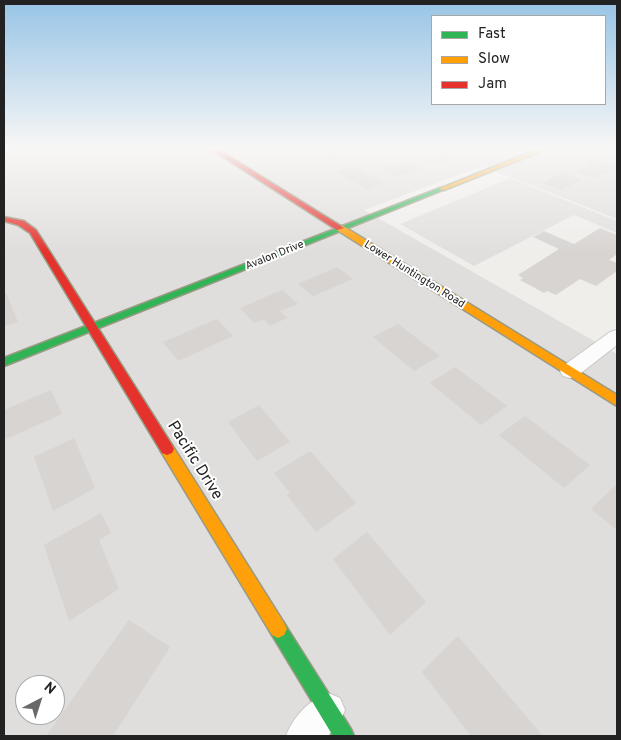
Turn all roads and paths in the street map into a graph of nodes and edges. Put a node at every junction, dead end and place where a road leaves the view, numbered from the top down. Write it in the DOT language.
graph roads {
  1 [pos="266,183"];
  2 [pos="460,183"];
  3 [pos="4,219"];
  4 [pos="341,230"];
  5 [pos="92,328"];
  6 [pos="617,336"];
  7 [pos="4,362"];
  8 [pos="570,371"];
  9 [pos="617,401"];
  10 [pos="336,723"];
  11 [pos="304,736"];
  1 -- 4 [label="street, Lower Huntington Road"];
  2 -- 4 [label="street, Avalon Drive"];
  3 -- 5 [label="street, Pacific Drive"];
  4 -- 5 [label="street, Avalon Drive"];
  4 -- 8 [label="street, Lower Huntington Road"];
  5 -- 7 [label="street, Avalon Drive"];
  5 -- 10 [label="street, Pacific Drive"];
  6 -- 8 [label="street"];
  8 -- 9 [label="street, Lower Huntington Road"];
  10 -- 11 [label="street"];
}
